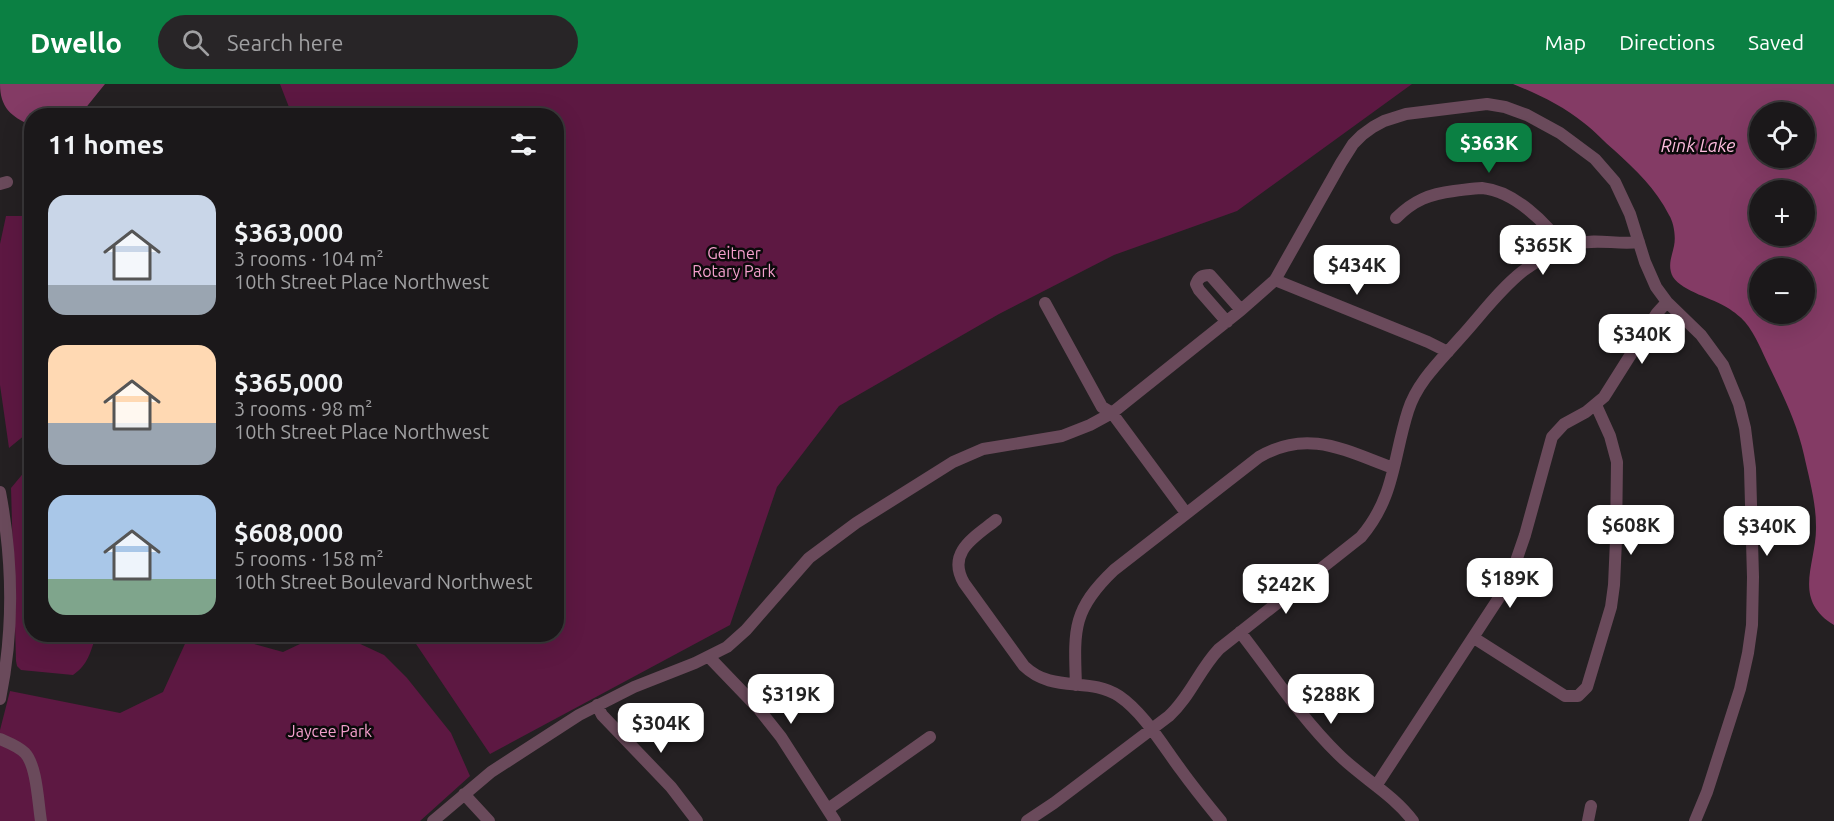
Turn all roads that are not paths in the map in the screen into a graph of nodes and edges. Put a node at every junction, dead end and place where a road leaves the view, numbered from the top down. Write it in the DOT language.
graph roads {
  1 [pos="1396,218"];
  2 [pos="1639,242"];
  3 [pos="1563,248"];
  4 [pos="1275,280"];
  5 [pos="1667,302"];
  6 [pos="1045,303"];
  7 [pos="1241,310"];
  8 [pos="1227,322"];
  9 [pos="1448,352"];
  10 [pos="1596,405"];
  11 [pos="1112,413"];
  12 [pos="1393,468"];
  13 [pos="0,492"];
  14 [pos="1186,513"];
  15 [pos="996,520"];
  16 [pos="1240,632"];
  17 [pos="1474,638"];
  18 [pos="709,657"];
  19 [pos="1076,685"];
  20 [pos="0,699"];
  21 [pos="597,705"];
  22 [pos="1151,730"];
  23 [pos="930,737"];
  24 [pos="0,740"];
  25 [pos="1376,786"];
  26 [pos="464,794"];
  27 [pos="1591,806"];
  28 [pos="828,809"];
  29 [pos="1042,811"];
  30 [pos="41,821"];
  31 [pos="433,821"];
  32 [pos="489,821"];
  33 [pos="697,821"];
  34 [pos="835,821"];
  35 [pos="1027,821"];
  36 [pos="1051,821"];
  37 [pos="1221,821"];
  38 [pos="1413,821"];
  39 [pos="1588,821"];
  40 [pos="1695,821"];
  1 -- 3 [label="street"];
  2 -- 3 [label="street"];
  2 -- 4 [label="street"];
  2 -- 5 [label="street"];
  3 -- 9 [label="street"];
  4 -- 7 [label="street"];
  4 -- 9 [label="street"];
  5 -- 10 [label="street"];
  5 -- 40 [label="street"];
  6 -- 11 [label="street"];
  7 -- 8 [label="street"];
  7 -- 8 [label="street"];
  8 -- 11 [label="street"];
  9 -- 12 [label="street"];
  10 -- 17 [label="street"];
  10 -- 17 [label="street"];
  11 -- 14 [label="street"];
  11 -- 18 [label="street"];
  12 -- 14 [label="street"];
  12 -- 16 [label="street"];
  13 -- 20 [label="street"];
  14 -- 19 [label="street"];
  15 -- 19 [label="street"];
  16 -- 22 [label="street"];
  16 -- 25 [label="street"];
  17 -- 25 [label="street"];
  18 -- 21 [label="street"];
  18 -- 28 [label="street"];
  19 -- 22 [label="street"];
  21 -- 26 [label="street"];
  21 -- 33 [label="street"];
  22 -- 29 [label="street"];
  22 -- 37 [label="street"];
  23 -- 28 [label="street"];
  24 -- 30 [label="street"];
  25 -- 38 [label="street"];
  26 -- 31 [label="street"];
  26 -- 32 [label="street"];
  27 -- 39 [label="street"];
  28 -- 34 [label="street"];
  29 -- 35 [label="street"];
  29 -- 36 [label="street"];
}
